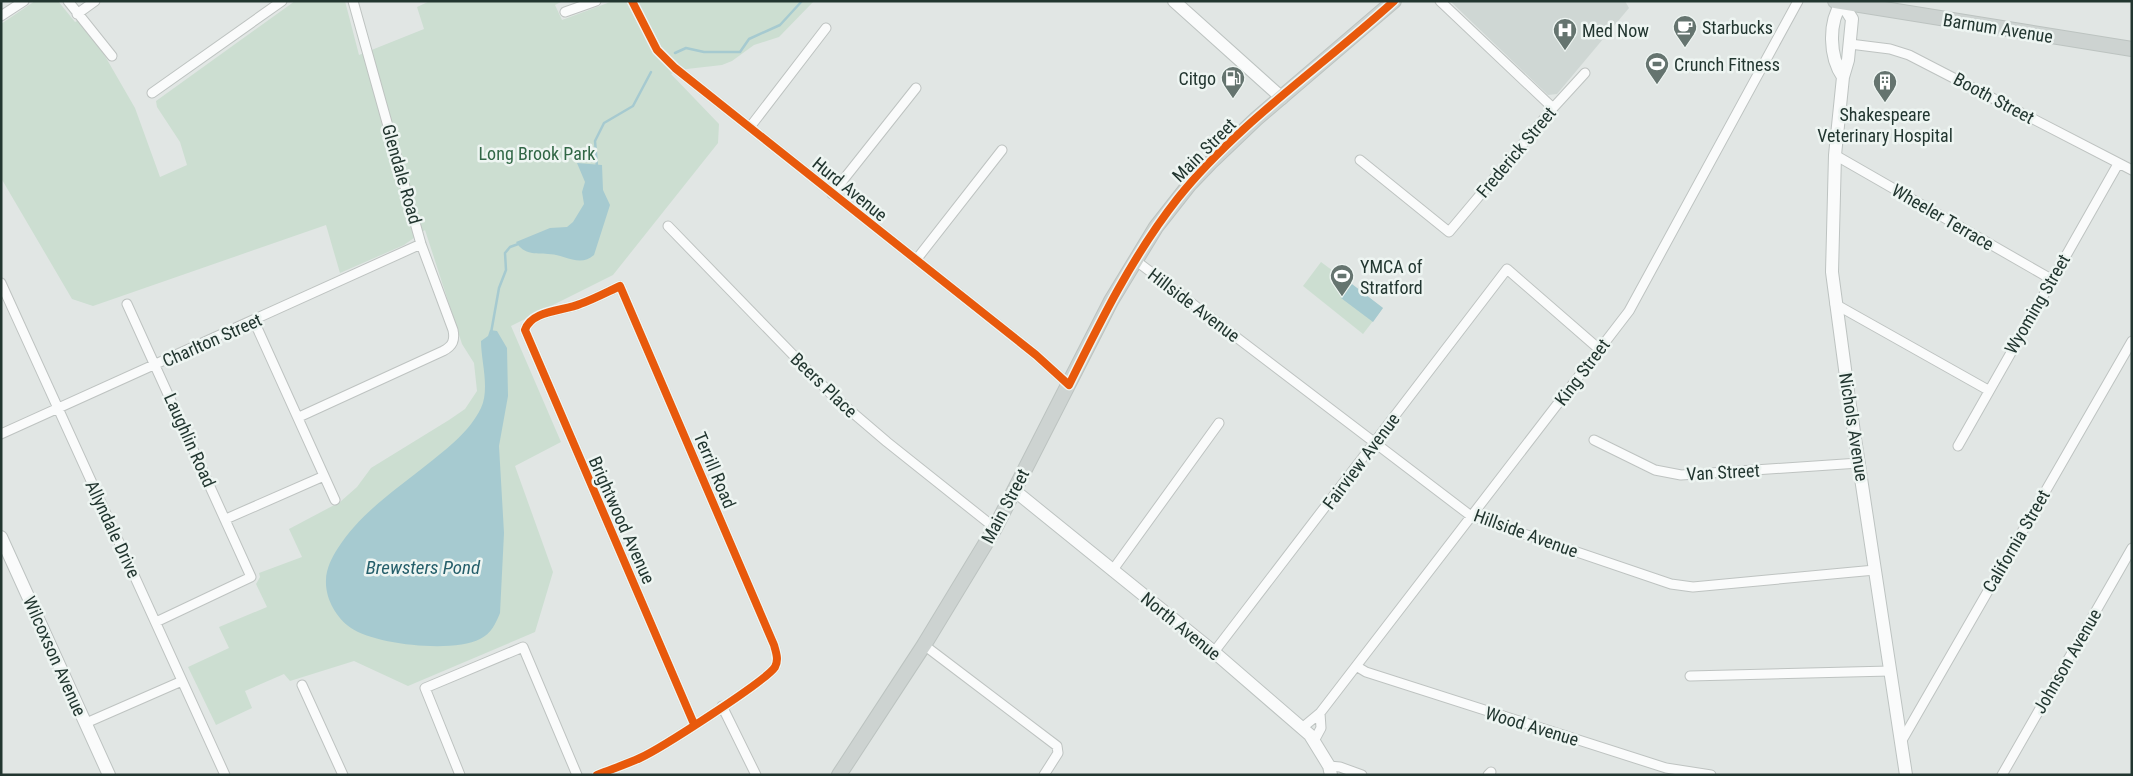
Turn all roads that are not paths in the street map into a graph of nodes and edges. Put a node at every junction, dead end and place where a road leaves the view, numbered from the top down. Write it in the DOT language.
graph roads {
  1 [pos="24,1"];
  2 [pos="68,1"];
  3 [pos="95,1"];
  4 [pos="282,1"];
  5 [pos="354,1"];
  6 [pos="596,1"];
  7 [pos="632,1"];
  8 [pos="1174,1"];
  9 [pos="1394,1"];
  10 [pos="1440,1"];
  11 [pos="1798,1"];
  12 [pos="1840,2"];
  13 [pos="565,12"];
  14 [pos="77,14"];
  15 [pos="1,16"];
  16 [pos="826,28"];
  17 [pos="1850,44"];
  18 [pos="2132,49"];
  19 [pos="112,56"];
  20 [pos="1585,73"];
  21 [pos="1842,77"];
  22 [pos="916,88"];
  23 [pos="152,93"];
  24 [pos="1282,98"];
  25 [pos="1552,108"];
  26 [pos="750,127"];
  27 [pos="1002,150"];
  28 [pos="1835,155"];
  29 [pos="1360,160"];
  30 [pos="2118,164"];
  31 [pos="2132,170"];
  32 [pos="832,194"];
  33 [pos="668,226"];
  34 [pos="421,244"];
  35 [pos="916,260"];
  36 [pos="1135,260"];
  37 [pos="2051,279"];
  38 [pos="1,282"];
  39 [pos="620,286"];
  40 [pos="127,304"];
  41 [pos="1835,304"];
  42 [pos="254,321"];
  43 [pos="2132,341"];
  44 [pos="1599,349"];
  45 [pos="156,365"];
  46 [pos="1069,385"];
  47 [pos="1988,390"];
  48 [pos="58,408"];
  49 [pos="298,417"];
  50 [pos="1219,423"];
  51 [pos="1,434"];
  52 [pos="1594,440"];
  53 [pos="1375,443"];
  54 [pos="1958,446"];
  55 [pos="1859,463"];
  56 [pos="324,476"];
  57 [pos="1015,490"];
  58 [pos="335,500"];
  59 [pos="1471,516"];
  60 [pos="226,519"];
  61 [pos="995,528"];
  62 [pos="1,537"];
  63 [pos="2132,548"];
  64 [pos="2128,564"];
  65 [pos="1875,570"];
  66 [pos="1112,571"];
  67 [pos="156,622"];
  68 [pos="924,645"];
  69 [pos="1214,652"];
  70 [pos="1356,666"];
  71 [pos="1890,671"];
  72 [pos="1690,676"];
  73 [pos="182,682"];
  74 [pos="302,685"];
  75 [pos="722,706"];
  76 [pos="1320,713"];
  77 [pos="86,723"];
  78 [pos="694,724"];
  79 [pos="1302,728"];
  80 [pos="1314,741"];
  81 [pos="1901,742"];
  82 [pos="1330,770"];
  83 [pos="109,775"];
  84 [pos="225,775"];
  85 [pos="343,775"];
  86 [pos="460,775"];
  87 [pos="577,775"];
  88 [pos="597,775"];
  89 [pos="756,775"];
  90 [pos="839,775"];
  91 [pos="1044,775"];
  92 [pos="1362,775"];
  93 [pos="1712,775"];
  94 [pos="1906,775"];
  95 [pos="2002,775"];
  1 -- 15 [label="street"];
  2 -- 14 [label="street"];
  3 -- 14 [label="street"];
  4 -- 23 [label="street"];
  5 -- 34 [label="street, Glendale Road"];
  6 -- 13 [label="street"];
  7 -- 26 [label="street, Hurd Avenue"];
  8 -- 24 [label="main road"];
  9 -- 24 [label="main road, Main Street"];
  10 -- 25 [label="street"];
  11 -- 44 [label="street, King Street"];
  12 -- 17 [label="main road, Nichols Avenue"];
  12 -- 18 [label="main road, Barnum Avenue"];
  12 -- 21 [label="main road, Nichols Avenue"];
  14 -- 19 [label="street"];
  16 -- 26 [label="street"];
  17 -- 21 [label="main road, Nichols Avenue"];
  17 -- 30 [label="street, Booth Street"];
  20 -- 25 [label="street, Frederick Street"];
  21 -- 28 [label="main road, Nichols Avenue"];
  22 -- 32 [label="street"];
  24 -- 36 [label="main road, Main Street"];
  25 -- 29 [label="street, Frederick Street"];
  26 -- 32 [label="street, Hurd Avenue"];
  27 -- 35 [label="street"];
  28 -- 37 [label="street, Wheeler Terrace"];
  28 -- 41 [label="main road, Nichols Avenue"];
  30 -- 31 [label="street, Booth Street"];
  30 -- 37 [label="street, Wyoming Street"];
  32 -- 35 [label="street, Hurd Avenue"];
  33 -- 61 [label="street, Beers Place"];
  34 -- 42 [label="street, Charlton Street"];
  34 -- 49 [label="street, Glendale Road"];
  35 -- 46 [label="street, Hurd Avenue"];
  36 -- 46 [label="main road, Main Street"];
  36 -- 53 [label="street, Hillside Avenue"];
  37 -- 47 [label="street, Wyoming Street"];
  38 -- 48 [label="street, Allyndale Drive"];
  39 -- 75 [label="street, Terrill Road"];
  39 -- 78 [label="street, Brightwood Avenue"];
  40 -- 45 [label="street, Laughlin Road"];
  41 -- 47 [label="street"];
  41 -- 55 [label="main road, Nichols Avenue"];
  42 -- 45 [label="street, Charlton Street"];
  42 -- 49 [label="street"];
  43 -- 81 [label="street, California Street"];
  44 -- 53 [label="street, Fairview Avenue"];
  44 -- 59 [label="street, King Street"];
  45 -- 48 [label="street, Charlton Street"];
  45 -- 60 [label="street, Laughlin Road"];
  46 -- 57 [label="main road, Main Street"];
  47 -- 54 [label="street, Wyoming Street"];
  48 -- 51 [label="street, Charlton Street"];
  48 -- 67 [label="street, Allyndale Drive"];
  49 -- 56 [label="street"];
  50 -- 66 [label="street"];
  52 -- 55 [label="street, Van Street"];
  53 -- 59 [label="street, Hillside Avenue"];
  53 -- 69 [label="street, Fairview Avenue"];
  55 -- 65 [label="main road, Nichols Avenue"];
  56 -- 58 [label="street"];
  56 -- 60 [label="street"];
  57 -- 61 [label="main road, Main Street"];
  57 -- 66 [label="main road, North Avenue"];
  59 -- 65 [label="street, Hillside Avenue"];
  59 -- 70 [label="street, King Street"];
  60 -- 67 [label="street, Laughlin Road"];
  61 -- 68 [label="main road, Main Street"];
  62 -- 77 [label="main road, Wilcoxson Avenue"];
  63 -- 64 [label="street, Johnson Avenue"];
  64 -- 95 [label="street, Johnson Avenue"];
  65 -- 71 [label="main road, Nichols Avenue"];
  66 -- 69 [label="main road, North Avenue"];
  67 -- 73 [label="street, Allyndale Drive"];
  68 -- 90 [label="main road, Main Street"];
  68 -- 91 [label="street"];
  69 -- 79 [label="main road, North Avenue"];
  70 -- 76 [label="street, King Street"];
  70 -- 93 [label="street, Wood Avenue"];
  71 -- 72 [label="street"];
  71 -- 81 [label="main road, Nichols Avenue"];
  73 -- 77 [label="street"];
  73 -- 84 [label="street, Allyndale Drive"];
  74 -- 85 [label="street"];
  75 -- 78 [label="street"];
  75 -- 89 [label="street"];
  76 -- 79 [label="street, King Street"];
  76 -- 80 [label="street, King Street"];
  77 -- 83 [label="main road, Wilcoxson Avenue"];
  78 -- 88 [label="street"];
  79 -- 80 [label="main road, North Avenue"];
  80 -- 82 [label="main road, North Avenue"];
  81 -- 94 [label="main road, Nichols Avenue"];
  82 -- 92 [label="street"];
  86 -- 87 [label="street"];
}
